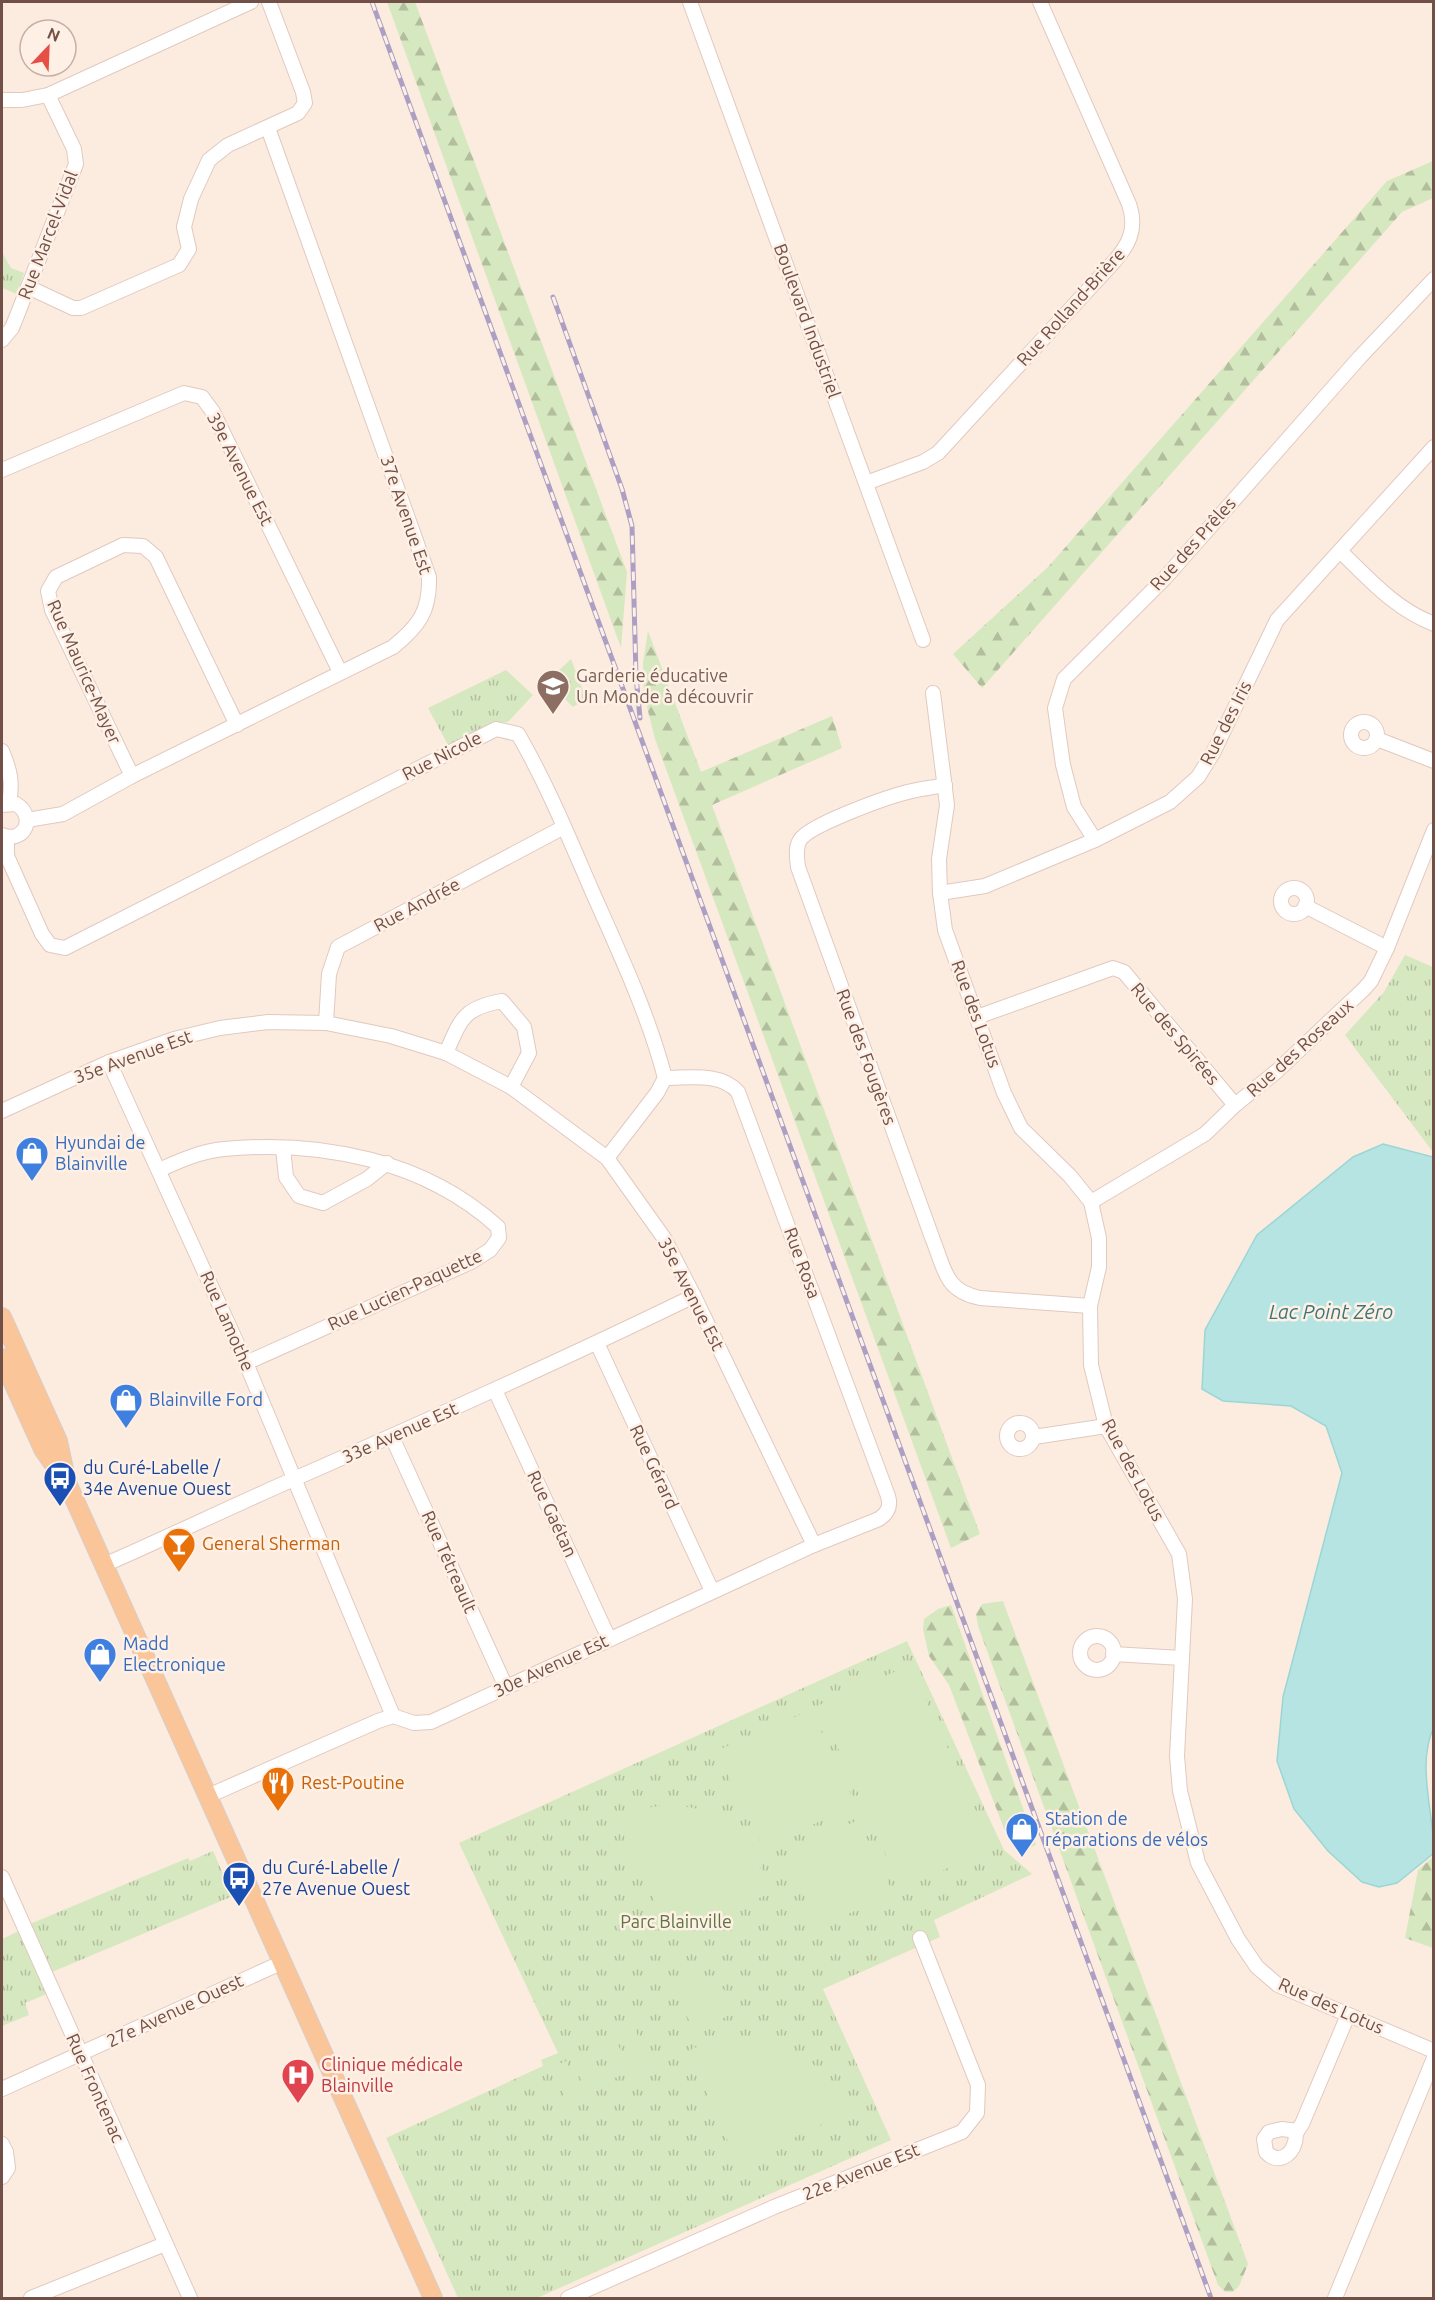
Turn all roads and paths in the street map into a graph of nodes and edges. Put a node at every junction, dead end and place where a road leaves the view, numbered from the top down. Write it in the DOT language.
graph roads {
  1 [pos="251,2"];
  2 [pos="269,2"];
  3 [pos="693,2"];
  4 [pos="1040,2"];
  5 [pos="48,94"];
  6 [pos="2,100"];
  7 [pos="268,128"];
  8 [pos="1434,279"];
  9 [pos="28,287"];
  10 [pos="2,340"];
  11 [pos="1434,447"];
  12 [pos="2,470"];
  13 [pos="866,483"];
  14 [pos="1340,551"];
  15 [pos="1434,624"];
  16 [pos="923,640"];
  17 [pos="340,672"];
  18 [pos="933,693"];
  19 [pos="237,725"];
  20 [pos="1377,739"];
  21 [pos="2,752"];
  22 [pos="1434,761"];
  23 [pos="132,776"];
  24 [pos="945,785"];
  25 [pos="5,804"];
  26 [pos="27,820"];
  27 [pos="564,826"];
  28 [pos="1434,830"];
  29 [pos="4,837"];
  30 [pos="1095,840"];
  31 [pos="940,893"];
  32 [pos="1305,906"];
  33 [pos="1388,948"];
  34 [pos="977,1017"];
  35 [pos="326,1023"];
  36 [pos="446,1053"];
  37 [pos="109,1062"];
  38 [pos="665,1078"];
  39 [pos="511,1086"];
  40 [pos="1235,1105"];
  41 [pos="2,1111"];
  42 [pos="283,1148"];
  43 [pos="607,1158"];
  44 [pos="387,1163"];
  45 [pos="159,1170"];
  46 [pos="1091,1202"];
  47 [pos="694,1296"];
  48 [pos="1090,1306"];
  49 [pos="2,1317"];
  50 [pos="597,1343"];
  51 [pos="2,1358"];
  52 [pos="246,1363"];
  53 [pos="15,1384"];
  54 [pos="495,1390"];
  55 [pos="1106,1426"];
  56 [pos="392,1437"];
  57 [pos="1034,1437"];
  58 [pos="294,1479"];
  59 [pos="889,1509"];
  60 [pos="814,1545"];
  61 [pos="104,1565"];
  62 [pos="712,1591"];
  63 [pos="609,1639"];
  64 [pos="1113,1654"];
  65 [pos="1182,1658"];
  66 [pos="506,1687"];
  67 [pos="393,1716"];
  68 [pos="208,1796"];
  69 [pos="2,1881"];
  70 [pos="920,1938"];
  71 [pos="283,1962"];
  72 [pos="1348,2015"];
  73 [pos="1434,2051"];
  74 [pos="80,2054"];
  75 [pos="1434,2058"];
  76 [pos="2,2089"];
  77 [pos="1297,2131"];
  78 [pos="2,2144"];
  79 [pos="2,2177"];
  80 [pos="165,2244"];
  81 [pos="31,2298"];
  82 [pos="190,2298"];
  83 [pos="433,2298"];
  84 [pos="568,2298"];
  85 [pos="1335,2298"];
  1 -- 5 [label="street"];
  2 -- 7 [label="street"];
  3 -- 13 [label="street, Boulevard Industriel"];
  4 -- 13 [label="street, Rue Rolland-Brière"];
  5 -- 6 [label="street"];
  5 -- 9 [label="street, Rue Marcel-Vidal"];
  7 -- 9 [label="street"];
  7 -- 17 [label="street, 37e Avenue Est"];
  8 -- 30 [label="street, Rue des Prêles"];
  9 -- 10 [label="street, Rue Marcel-Vidal"];
  11 -- 14 [label="street, Rue des Iris"];
  12 -- 17 [label="street, 39e Avenue Est"];
  13 -- 16 [label="street, Boulevard Industriel"];
  14 -- 15 [label="street"];
  14 -- 30 [label="street, Rue des Iris"];
  17 -- 19 [label="street, 37e Avenue Est"];
  18 -- 24 [label="street, Rue des Lotus"];
  19 -- 23 [label="street, 37e Avenue Est"];
  19 -- 23 [label="street, Rue Maurice-Mayer"];
  20 -- 22 [label="street"];
  21 -- 25 [label="street"];
  23 -- 26 [label="street, 37e Avenue Est"];
  24 -- 31 [label="street, Rue des Lotus"];
  24 -- 48 [label="street, Rue des Fougères"];
  25 -- 26 [label="street"];
  26 -- 29 [label="street"];
  27 -- 29 [label="street, Rue Nicole"];
  27 -- 35 [label="street, Rue Andrée"];
  27 -- 38 [label="street, Rue Nicole"];
  28 -- 33 [label="street, Rue des Roseaux"];
  30 -- 31 [label="street, Rue des Iris"];
  31 -- 34 [label="street, Rue des Lotus"];
  32 -- 33 [label="street"];
  33 -- 40 [label="street, Rue des Roseaux"];
  34 -- 40 [label="street, Rue des Spirées"];
  34 -- 46 [label="street, Rue des Lotus"];
  35 -- 36 [label="street, 35e Avenue Est"];
  35 -- 37 [label="street, 35e Avenue Est"];
  36 -- 39 [label="street, 35e Avenue Est"];
  36 -- 39 [label="street"];
  37 -- 41 [label="street, 35e Avenue Est"];
  37 -- 45 [label="street, Rue Lamothe"];
  38 -- 43 [label="street"];
  38 -- 59 [label="street, Rue Rosa"];
  39 -- 43 [label="street, 35e Avenue Est"];
  40 -- 46 [label="street, Rue des Roseaux"];
  42 -- 44 [label="street, Rue Lucien-Paquette"];
  42 -- 44 [label="street"];
  42 -- 45 [label="street, Rue Lucien-Paquette"];
  43 -- 47 [label="street, 35e Avenue Est"];
  44 -- 52 [label="street, Rue Lucien-Paquette"];
  45 -- 52 [label="street, Rue Lamothe"];
  46 -- 48 [label="street, Rue des Lotus"];
  47 -- 50 [label="street, 33e Avenue Est"];
  47 -- 60 [label="street, 35e Avenue Est"];
  48 -- 55 [label="street, Rue des Lotus"];
  49 -- 53 [label="main road"];
  50 -- 54 [label="street, 33e Avenue Est"];
  50 -- 62 [label="street, Rue Gérard"];
  51 -- 53 [label="main road"];
  52 -- 58 [label="street, Rue Lamothe"];
  53 -- 61 [label="main road"];
  54 -- 56 [label="street, 33e Avenue Est"];
  54 -- 63 [label="street, Rue Gaétan"];
  55 -- 57 [label="street"];
  55 -- 65 [label="street, Rue des Lotus"];
  56 -- 58 [label="street, 33e Avenue Est"];
  56 -- 66 [label="street, Rue Tétreault"];
  58 -- 61 [label="street, 33e Avenue Est"];
  58 -- 67 [label="street, Rue Lamothe"];
  59 -- 60 [label="street, 30e Avenue Est"];
  60 -- 62 [label="street, 30e Avenue Est"];
  61 -- 68 [label="main road"];
  62 -- 63 [label="street, 30e Avenue Est"];
  63 -- 66 [label="street, 30e Avenue Est"];
  64 -- 65 [label="street"];
  65 -- 72 [label="street, Rue des Lotus"];
  66 -- 67 [label="street, 30e Avenue Est"];
  67 -- 68 [label="street"];
  68 -- 71 [label="main road"];
  69 -- 74 [label="street, Rue Frontenac"];
  70 -- 84 [label="street, 22e Avenue Est"];
  71 -- 74 [label="street, 27e Avenue Ouest"];
  71 -- 83 [label="main road"];
  72 -- 73 [label="street, Rue des Lotus"];
  72 -- 77 [label="street"];
  74 -- 76 [label="street, 27e Avenue Ouest"];
  74 -- 80 [label="street, Rue Frontenac"];
  75 -- 85 [label="street"];
  78 -- 79 [label="street"];
  80 -- 81 [label="street"];
  80 -- 82 [label="street, Rue Frontenac"];
}
